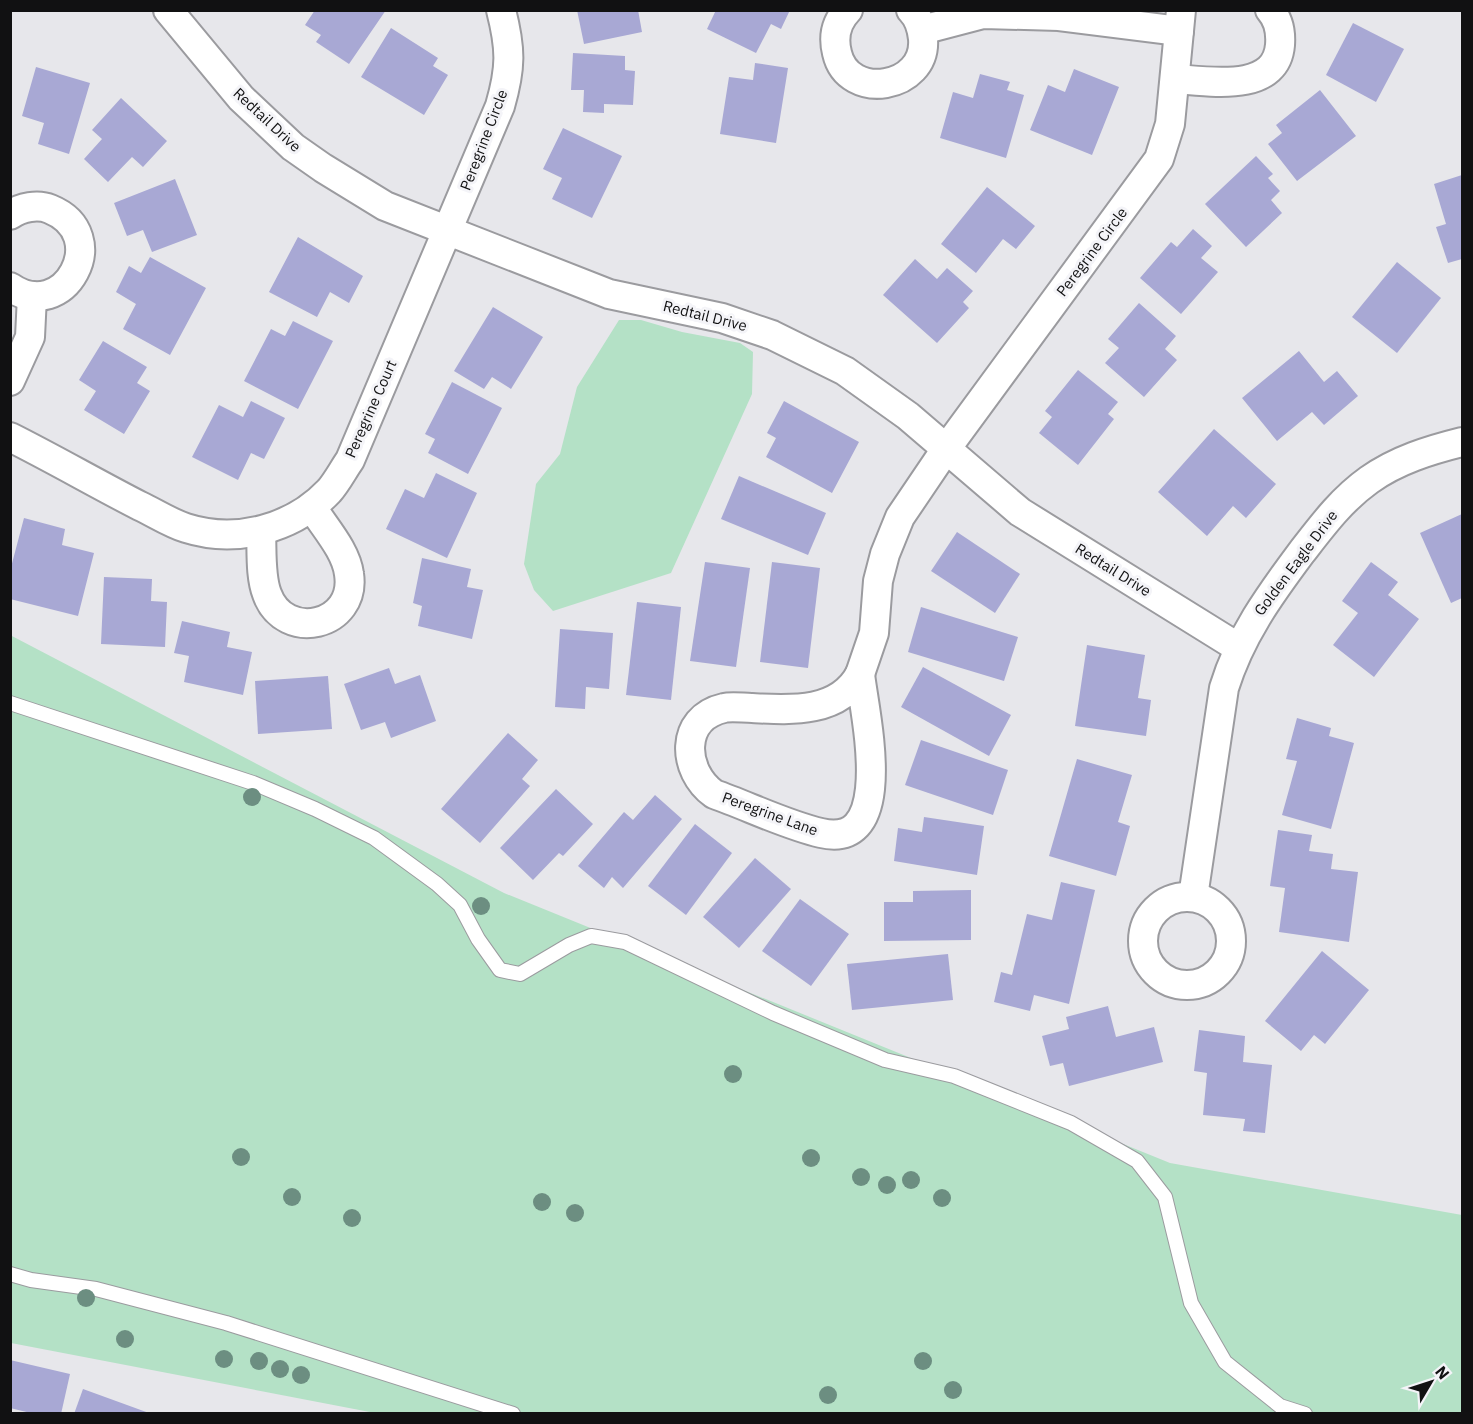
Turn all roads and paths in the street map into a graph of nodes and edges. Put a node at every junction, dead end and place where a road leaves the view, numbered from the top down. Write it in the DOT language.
graph roads {
  1 [pos="168,10"];
  2 [pos="501,10"];
  3 [pos="848,10"];
  4 [pos="1270,10"];
  5 [pos="916,20"];
  6 [pos="1180,21"];
  7 [pos="1175,80"];
  8 [pos="10,215"];
  9 [pos="448,232"];
  10 [pos="22,292"];
  11 [pos="10,381"];
  12 [pos="10,437"];
  13 [pos="1462,441"];
  14 [pos="946,449"];
  15 [pos="312,507"];
  16 [pos="261,531"];
  17 [pos="1239,648"];
  18 [pos="860,674"];
  19 [pos="10,703"];
  20 [pos="1193,897"];
  21 [pos="10,1274"];
  22 [pos="513,1413"];
  23 [pos="1305,1413"];
  1 -- 9 [label="street, Redtail Drive"];
  2 -- 9 [label="street, Peregrine Circle"];
  3 -- 5 [label="street, Peregrine Circle"];
  4 -- 7 [label="street"];
  5 -- 6 [label="street, Peregrine Circle"];
  6 -- 7 [label="street, Peregrine Circle"];
  7 -- 14 [label="street, Peregrine Circle"];
  8 -- 10 [label="street"];
  9 -- 14 [label="street, Redtail Drive"];
  9 -- 15 [label="street, Peregrine Court"];
  10 -- 11 [label="street"];
  12 -- 16 [label="street, Peregrine Court"];
  13 -- 17 [label="street, Golden Eagle Drive"];
  14 -- 17 [label="street, Redtail Drive"];
  14 -- 18 [label="street, Peregrine Lane"];
  15 -- 16 [label="street, Peregrine Court"];
  15 -- 16 [label="street"];
  17 -- 20 [label="street, Golden Eagle Drive"];
  18 -- 18 [label="street, Peregrine Lane"];
  19 -- 23 [label="lane"];
  21 -- 22 [label="lane"];
}
